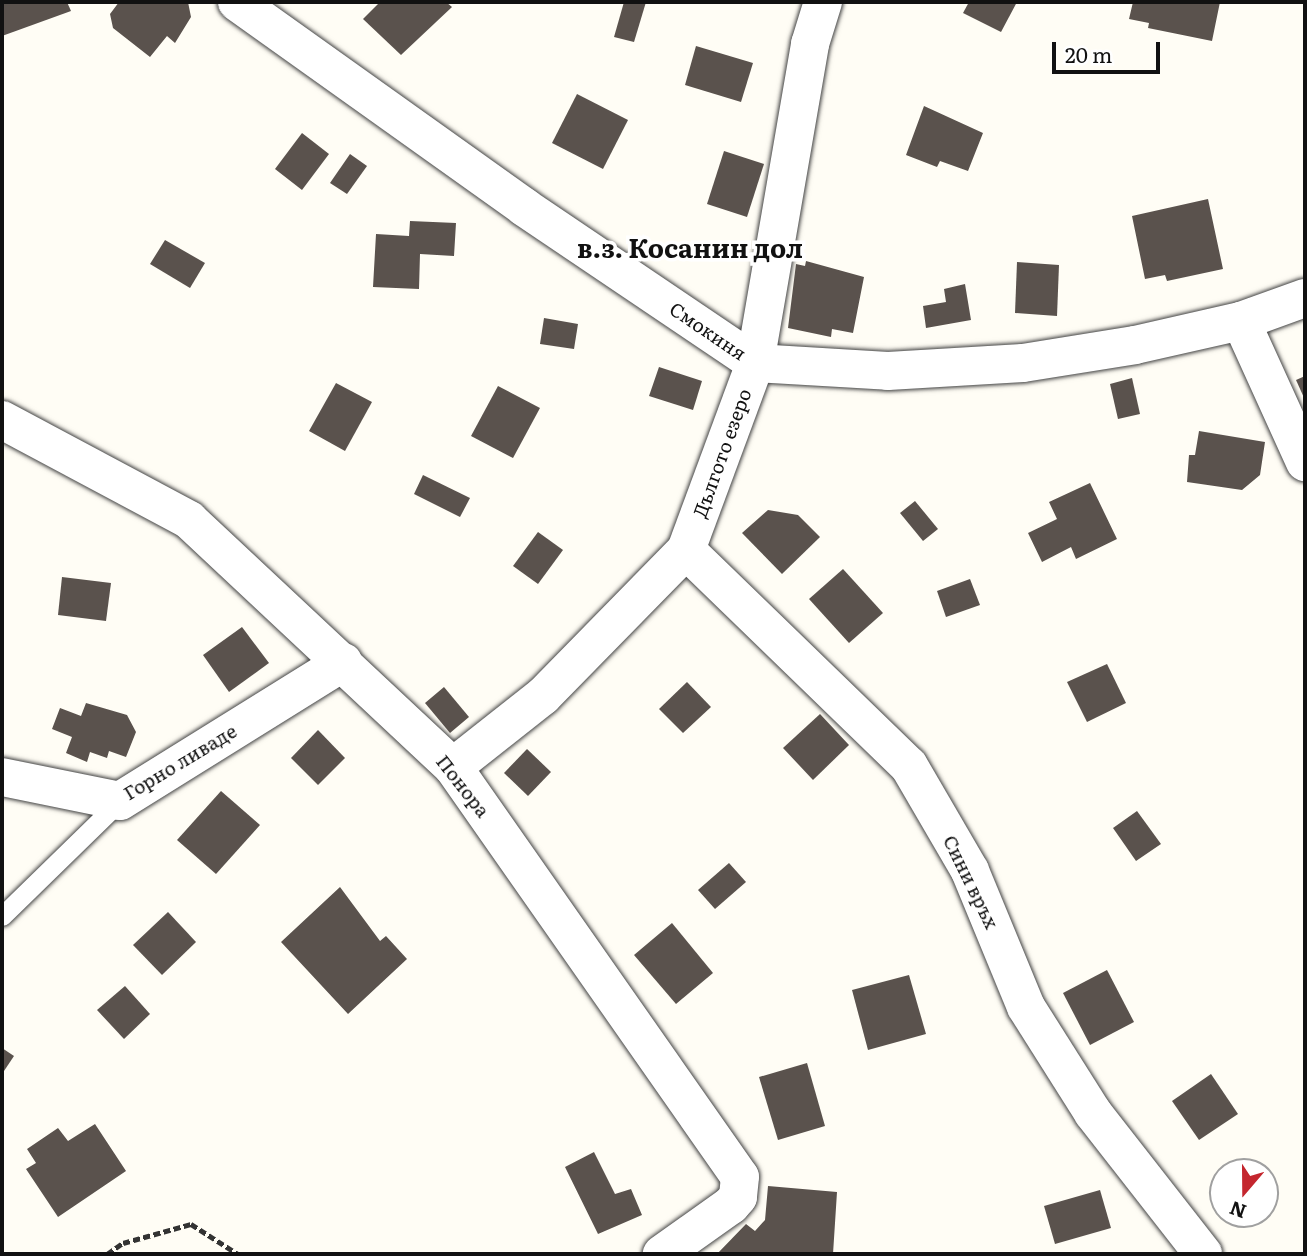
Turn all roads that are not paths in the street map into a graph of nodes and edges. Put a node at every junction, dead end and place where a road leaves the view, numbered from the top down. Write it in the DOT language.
graph roads {
  1 [pos="237,2"];
  2 [pos="823,2"];
  3 [pos="1305,298"];
  4 [pos="1241,321"];
  5 [pos="755,363"];
  6 [pos="2,420"];
  7 [pos="1305,462"];
  8 [pos="685,550"];
  9 [pos="343,662"];
  10 [pos="453,767"];
  11 [pos="2,778"];
  12 [pos="120,801"];
  13 [pos="2,916"];
  14 [pos="662,1254"];
  15 [pos="1203,1254"];
  1 -- 5 [label="street, Смокиня"];
  2 -- 5 [label="street, Дългото езеро"];
  3 -- 4 [label="street, Смокиня"];
  4 -- 5 [label="street, Смокиня"];
  4 -- 7 [label="street"];
  5 -- 8 [label="street, Дългото езеро"];
  6 -- 9 [label="street, Понора"];
  8 -- 10 [label="street, Дългото езеро"];
  8 -- 15 [label="street, Сини връх"];
  9 -- 10 [label="street, Понора"];
  9 -- 12 [label="street, Горно ливаде"];
  10 -- 14 [label="street, Понора"];
  11 -- 12 [label="street, Горно ливаде"];
  12 -- 13 [label="lane"];
}
